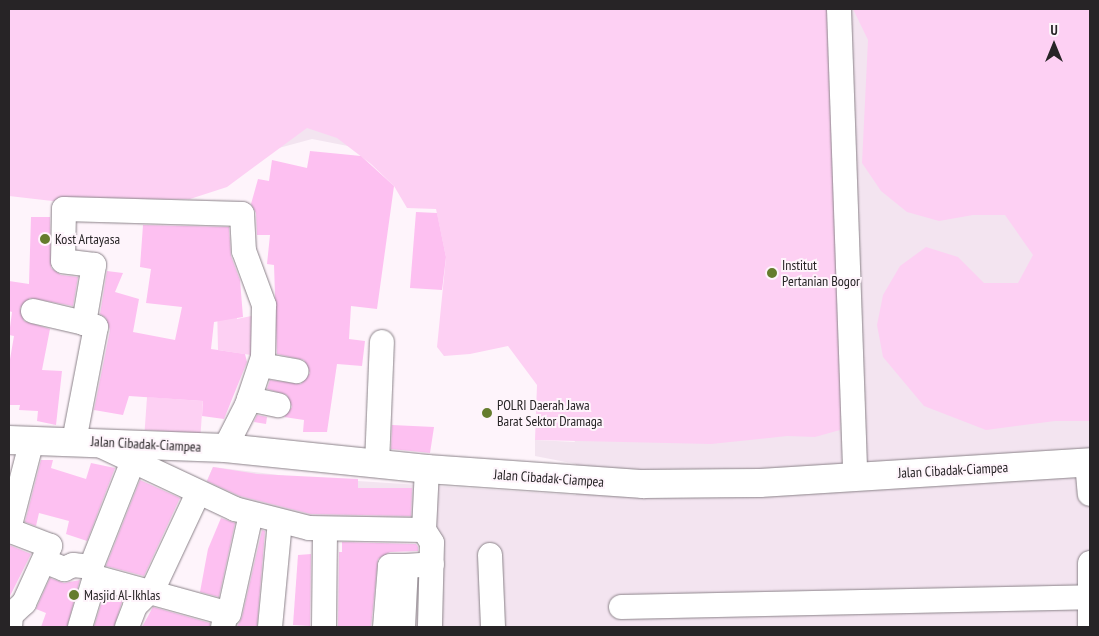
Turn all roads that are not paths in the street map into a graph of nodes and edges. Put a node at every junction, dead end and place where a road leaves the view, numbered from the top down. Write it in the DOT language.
graph roads {
  1 [pos="838,9"];
  2 [pos="33,311"];
  3 [pos="84,323"];
  4 [pos="382,342"];
  5 [pos="261,365"];
  6 [pos="296,371"];
  7 [pos="249,399"];
  8 [pos="278,405"];
  9 [pos="20,440"];
  10 [pos="83,441"];
  11 [pos="225,448"];
  12 [pos="133,461"];
  13 [pos="1089,462"];
  14 [pos="377,464"];
  15 [pos="427,469"];
  16 [pos="855,475"];
  17 [pos="198,493"];
  18 [pos="1090,494"];
  19 [pos="251,514"];
  20 [pos="280,522"];
  21 [pos="326,529"];
  22 [pos="424,530"];
  23 [pos="490,555"];
  24 [pos="44,561"];
  25 [pos="1090,563"];
  26 [pos="432,564"];
  27 [pos="406,566"];
  28 [pos="93,572"];
  29 [pos="148,592"];
  30 [pos="1090,597"];
  31 [pos="621,607"];
  32 [pos="226,620"];
  33 [pos="10,627"];
  34 [pos="80,627"];
  35 [pos="127,627"];
  36 [pos="270,627"];
  37 [pos="324,627"];
  38 [pos="385,627"];
  39 [pos="403,627"];
  40 [pos="430,627"];
  41 [pos="493,627"];
  42 [pos="1090,627"];
  1 -- 16 [label="street"];
  2 -- 3 [label="street"];
  3 -- 5 [label="street"];
  3 -- 10 [label="street"];
  4 -- 14 [label="street"];
  5 -- 6 [label="street"];
  5 -- 7 [label="street"];
  7 -- 8 [label="street"];
  7 -- 11 [label="street"];
  9 -- 10 [label="highway, Jalan Cibadak-Ciampea"];
  9 -- 24 [label="street"];
  10 -- 11 [label="highway, Jalan Cibadak-Ciampea"];
  10 -- 12 [label="street"];
  11 -- 14 [label="highway, Jalan Cibadak-Ciampea"];
  12 -- 17 [label="street"];
  12 -- 28 [label="street"];
  13 -- 16 [label="highway, Jalan Cibadak-Ciampea"];
  13 -- 18 [label="street"];
  14 -- 15 [label="highway, Jalan Cibadak-Ciampea"];
  15 -- 16 [label="highway, Jalan Cibadak-Ciampea"];
  15 -- 22 [label="street"];
  17 -- 19 [label="street"];
  17 -- 29 [label="street"];
  19 -- 20 [label="street"];
  19 -- 32 [label="street"];
  20 -- 21 [label="street"];
  20 -- 36 [label="street"];
  21 -- 22 [label="street"];
  21 -- 37 [label="street"];
  22 -- 26 [label="street"];
  23 -- 41 [label="street"];
  24 -- 28 [label="street"];
  24 -- 33 [label="street"];
  25 -- 30 [label="street"];
  26 -- 27 [label="street"];
  26 -- 40 [label="street"];
  27 -- 38 [label="street"];
  27 -- 39 [label="street"];
  28 -- 29 [label="street"];
  28 -- 34 [label="street"];
  29 -- 32 [label="street"];
  29 -- 35 [label="street"];
  30 -- 31 [label="street"];
  30 -- 42 [label="street"];
}
